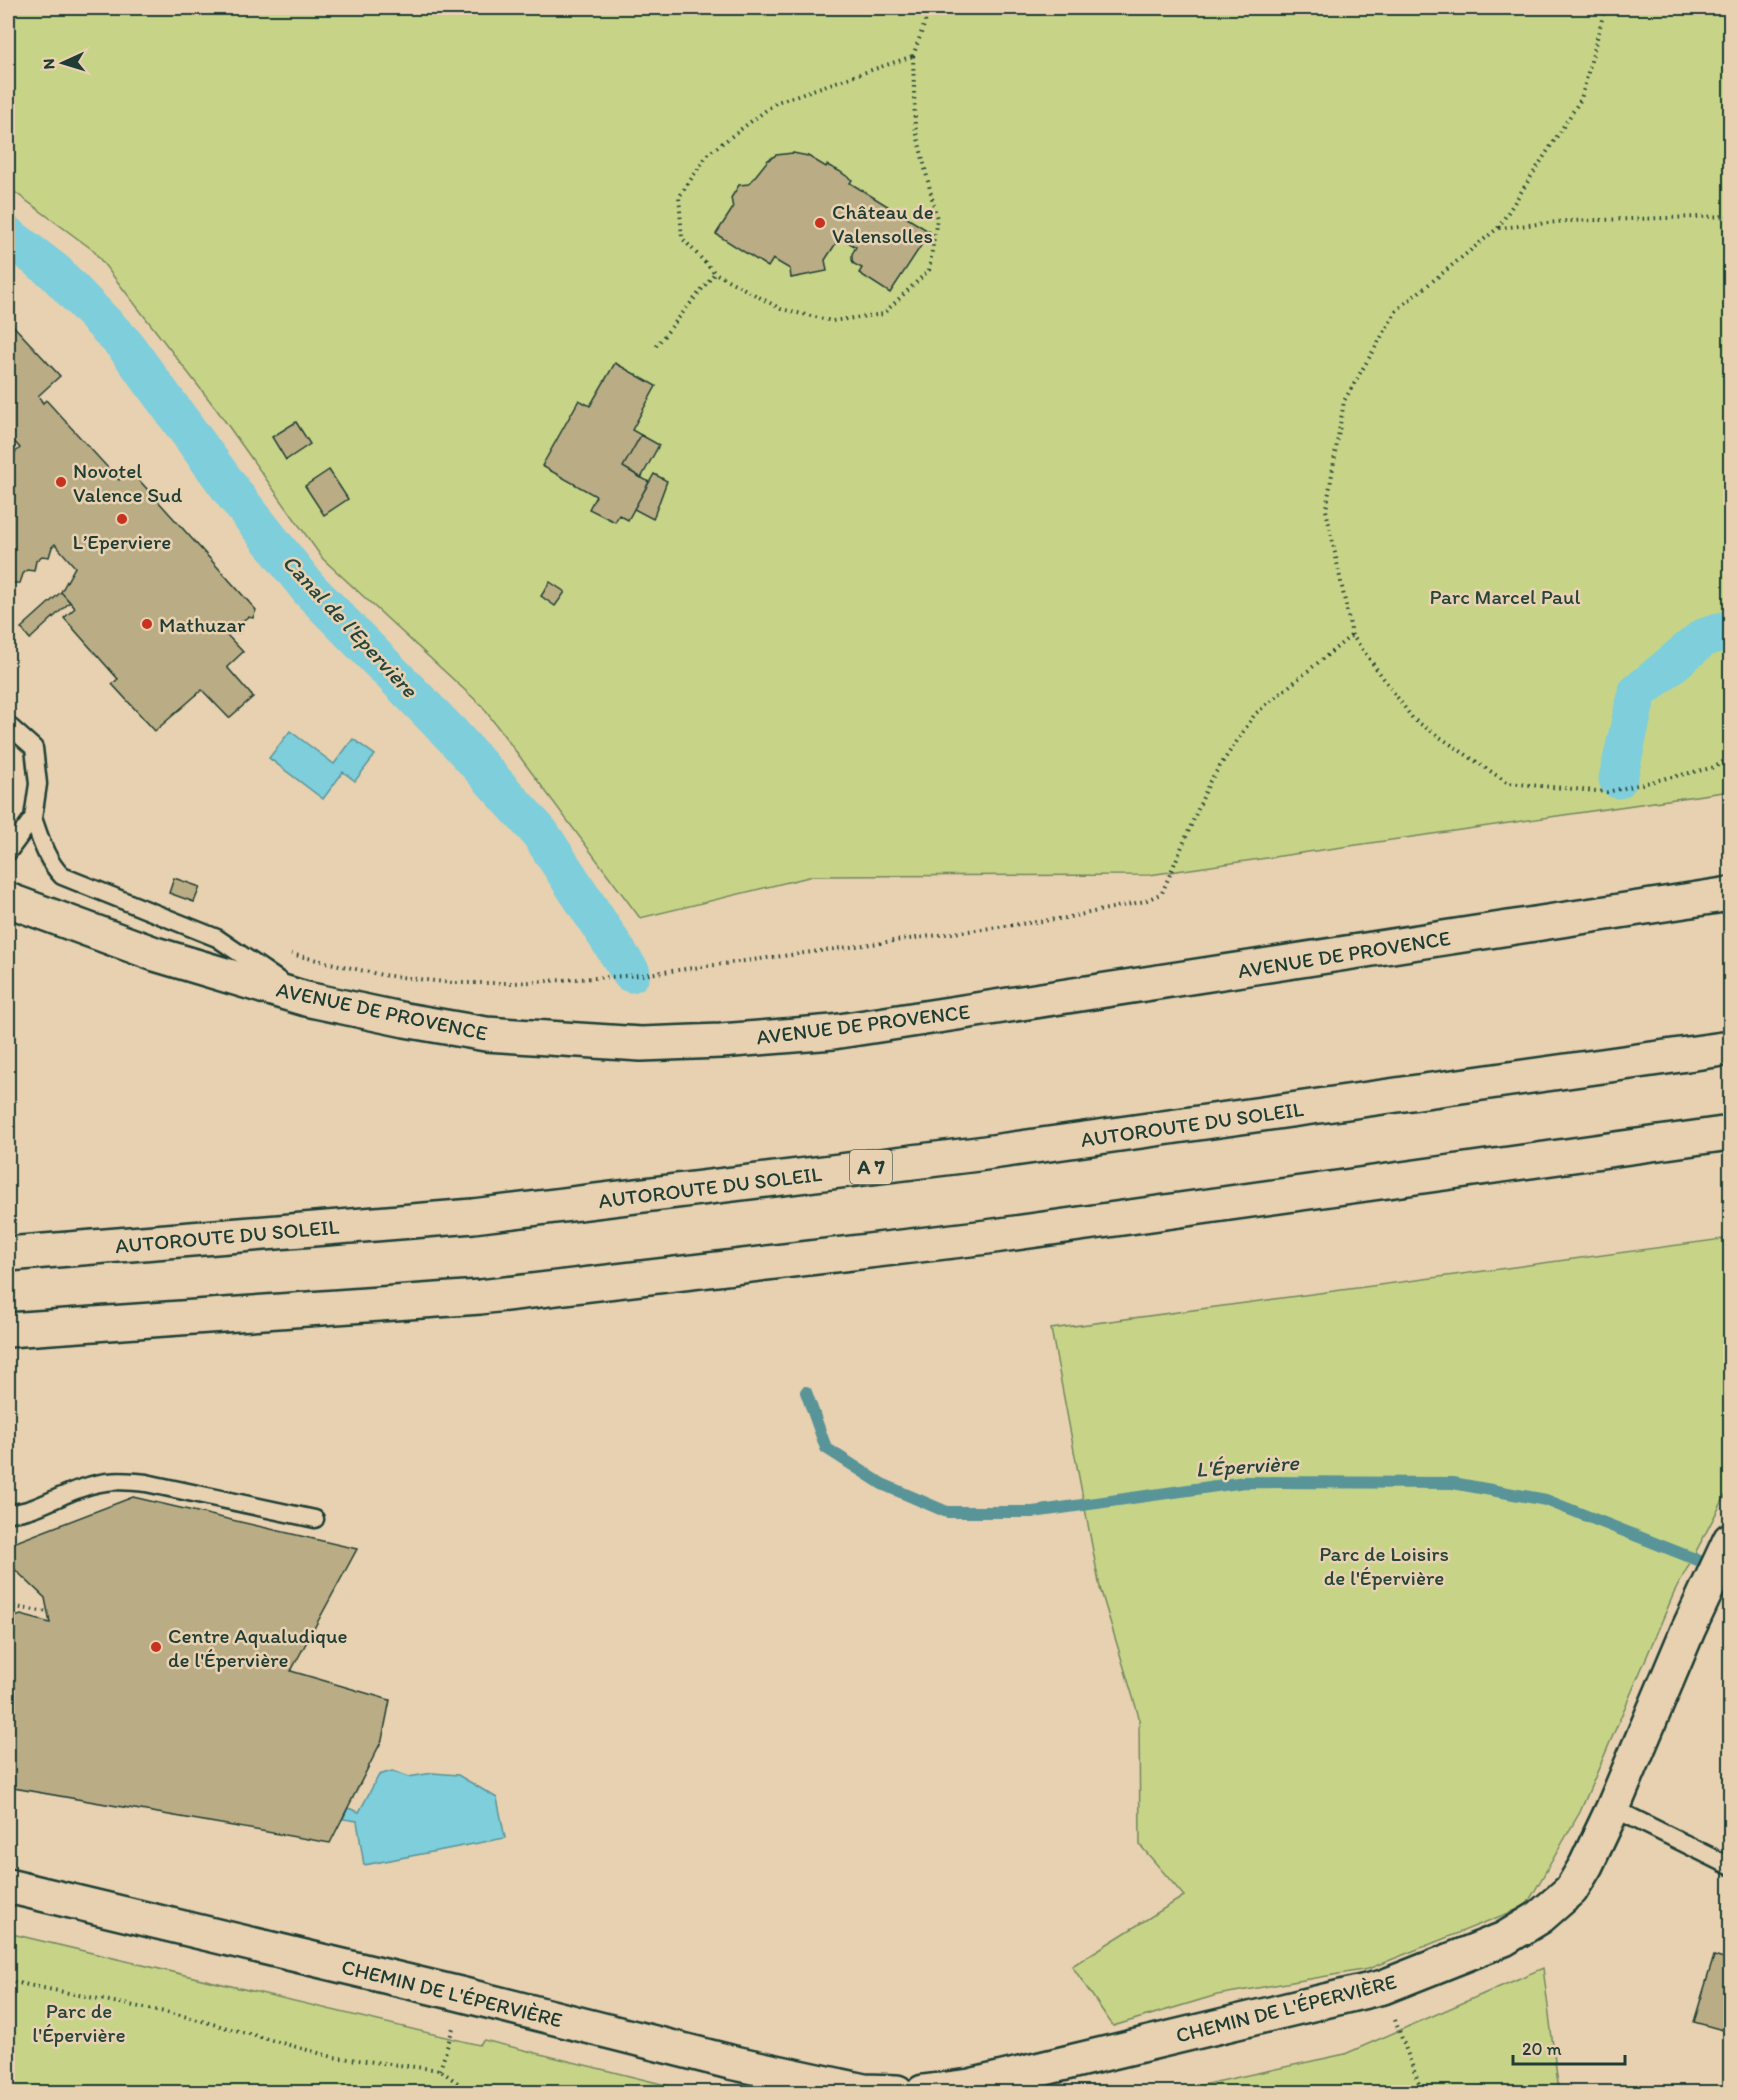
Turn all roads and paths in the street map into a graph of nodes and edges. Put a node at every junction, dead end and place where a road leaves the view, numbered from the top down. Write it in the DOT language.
graph roads {
  1 [pos="930,8"];
  2 [pos="1605,8"];
  3 [pos="913,56"];
  4 [pos="1731,216"];
  5 [pos="1498,228"];
  6 [pos="715,273"];
  7 [pos="656,346"];
  8 [pos="1352,635"];
  9 [pos="8,725"];
  10 [pos="1731,757"];
  11 [pos="33,818"];
  12 [pos="8,852"];
  13 [pos="1731,894"];
  14 [pos="8,900"];
  15 [pos="281,951"];
  16 [pos="306,999"];
  17 [pos="1731,1048"];
  18 [pos="1731,1133"];
  19 [pos="8,1254"];
  20 [pos="8,1330"];
  21 [pos="8,1513"];
  22 [pos="315,1519"];
  23 [pos="1731,1540"];
  24 [pos="8,1606"];
  25 [pos="48,1611"];
  26 [pos="1613,1808"];
  27 [pos="1731,1866"];
  28 [pos="8,1886"];
  29 [pos="8,1981"];
  30 [pos="1383,1987"];
  31 [pos="460,1994"];
  32 [pos="440,2070"];
  33 [pos="470,2092"];
  34 [pos="897,2092"];
  35 [pos="923,2092"];
  36 [pos="1422,2092"];
  1 -- 3 [label="path"];
  2 -- 5 [label="path"];
  3 -- 6 [label="path"];
  3 -- 6 [label="path"];
  4 -- 5 [label="path"];
  5 -- 8 [label="path"];
  6 -- 7 [label="path"];
  8 -- 10 [label="path"];
  8 -- 15 [label="path"];
  9 -- 11 [label="lane"];
  11 -- 12 [label="lane"];
  11 -- 16 [label="lane"];
  13 -- 16 [label="main road, AVENUE DE PROVENCE"];
  14 -- 16 [label="main road, AVENUE DE PROVENCE"];
  17 -- 19 [label="main road, AUTOROUTE DU SOLEIL / A 7"];
  18 -- 20 [label="main road"];
  21 -- 22 [label="lane"];
  23 -- 26 [label="main road, CHEMIN DE L'ÉPERVIÈRE"];
  24 -- 25 [label="path"];
  26 -- 27 [label="lane"];
  26 -- 30 [label="main road, CHEMIN DE L'ÉPERVIÈRE"];
  28 -- 31 [label="main road, CHEMIN DE L'ÉPERVIÈRE"];
  29 -- 32 [label="path"];
  30 -- 35 [label="main road, CHEMIN DE L'ÉPERVIÈRE"];
  30 -- 36 [label="path"];
  31 -- 32 [label="path"];
  31 -- 34 [label="main road, CHEMIN DE L'ÉPERVIÈRE"];
  32 -- 33 [label="path"];
}
